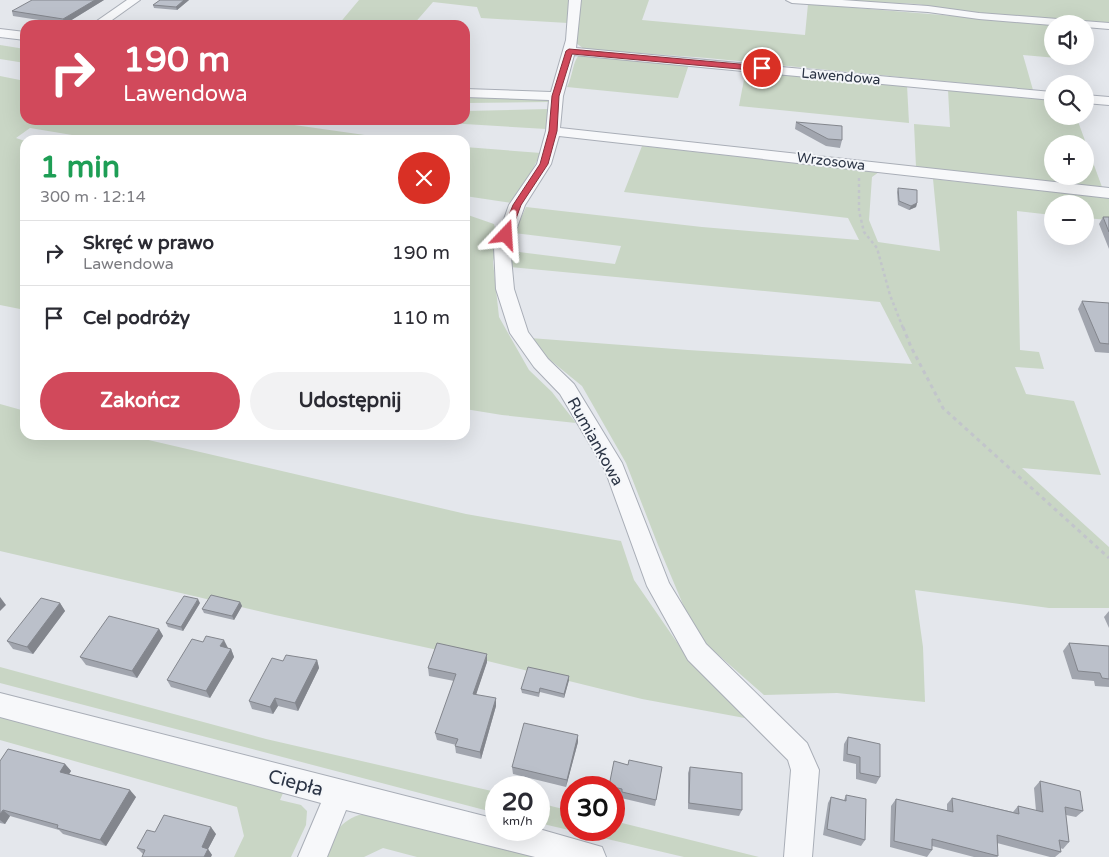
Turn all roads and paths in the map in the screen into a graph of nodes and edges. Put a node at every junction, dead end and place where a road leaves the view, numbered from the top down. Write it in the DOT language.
graph roads {
  1 [pos="134,0"];
  2 [pos="575,0"];
  3 [pos="792,0"];
  4 [pos="104,20"];
  5 [pos="1044,21"];
  6 [pos="1094,25"];
  7 [pos="1109,26"];
  8 [pos="0,33"];
  9 [pos="20,35"];
  10 [pos="569,51"];
  11 [pos="470,93"];
  12 [pos="1044,95"];
  13 [pos="556,96"];
  14 [pos="1094,100"];
  15 [pos="1109,101"];
  16 [pos="553,131"];
  17 [pos="859,164"];
  18 [pos="1109,193"];
  19 [pos="1109,558"];
  20 [pos="0,704"];
  21 [pos="339,794"];
  22 [pos="312,857"];
  23 [pos="592,857"];
  24 [pos="798,857"];
  1 -- 4 [label="street"];
  2 -- 10 [label="street, Rumiankowa"];
  3 -- 5 [label="street"];
  6 -- 7 [label="street"];
  8 -- 9 [label="street"];
  10 -- 12 [label="street, Lawendowa"];
  10 -- 13 [label="street, Rumiankowa"];
  11 -- 13 [label="street"];
  13 -- 16 [label="street, Rumiankowa"];
  14 -- 15 [label="street"];
  16 -- 17 [label="street, Wrzosowa"];
  16 -- 24 [label="street, Rumiankowa"];
  17 -- 18 [label="street, Wrzosowa"];
  17 -- 19 [label="path"];
  20 -- 21 [label="street, Ciepła"];
  21 -- 22 [label="street"];
  21 -- 23 [label="street, Ciepła"];
}
